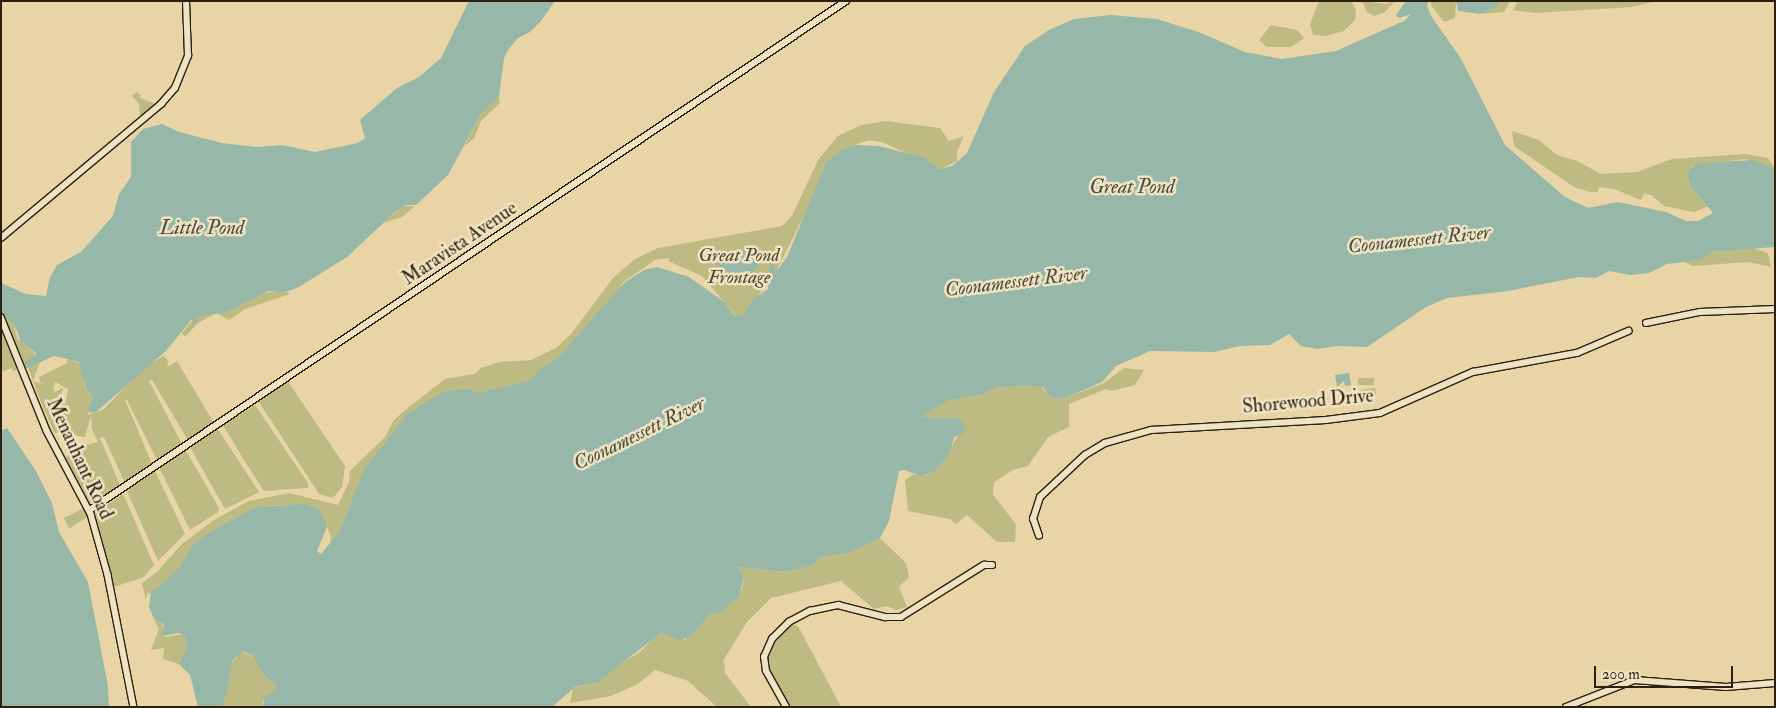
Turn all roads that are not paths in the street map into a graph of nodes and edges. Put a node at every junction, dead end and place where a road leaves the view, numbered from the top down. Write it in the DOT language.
graph roads {
  1 [pos="186,1"];
  2 [pos="846,1"];
  3 [pos="1,238"];
  4 [pos="1775,309"];
  5 [pos="1,317"];
  6 [pos="1646,323"];
  7 [pos="1628,330"];
  8 [pos="90,510"];
  9 [pos="1039,536"];
  10 [pos="992,565"];
  11 [pos="1775,683"];
  12 [pos="134,707"];
  13 [pos="786,707"];
  14 [pos="1566,707"];
  1 -- 3 [label="main road"];
  2 -- 8 [label="main road, Maravista Avenue"];
  4 -- 6 [label="main road"];
  5 -- 8 [label="main road, Menauhant Road"];
  7 -- 9 [label="main road, Shorewood Drive"];
  8 -- 12 [label="main road, Menauhant Road"];
  10 -- 13 [label="main road"];
  11 -- 14 [label="main road"];
}
